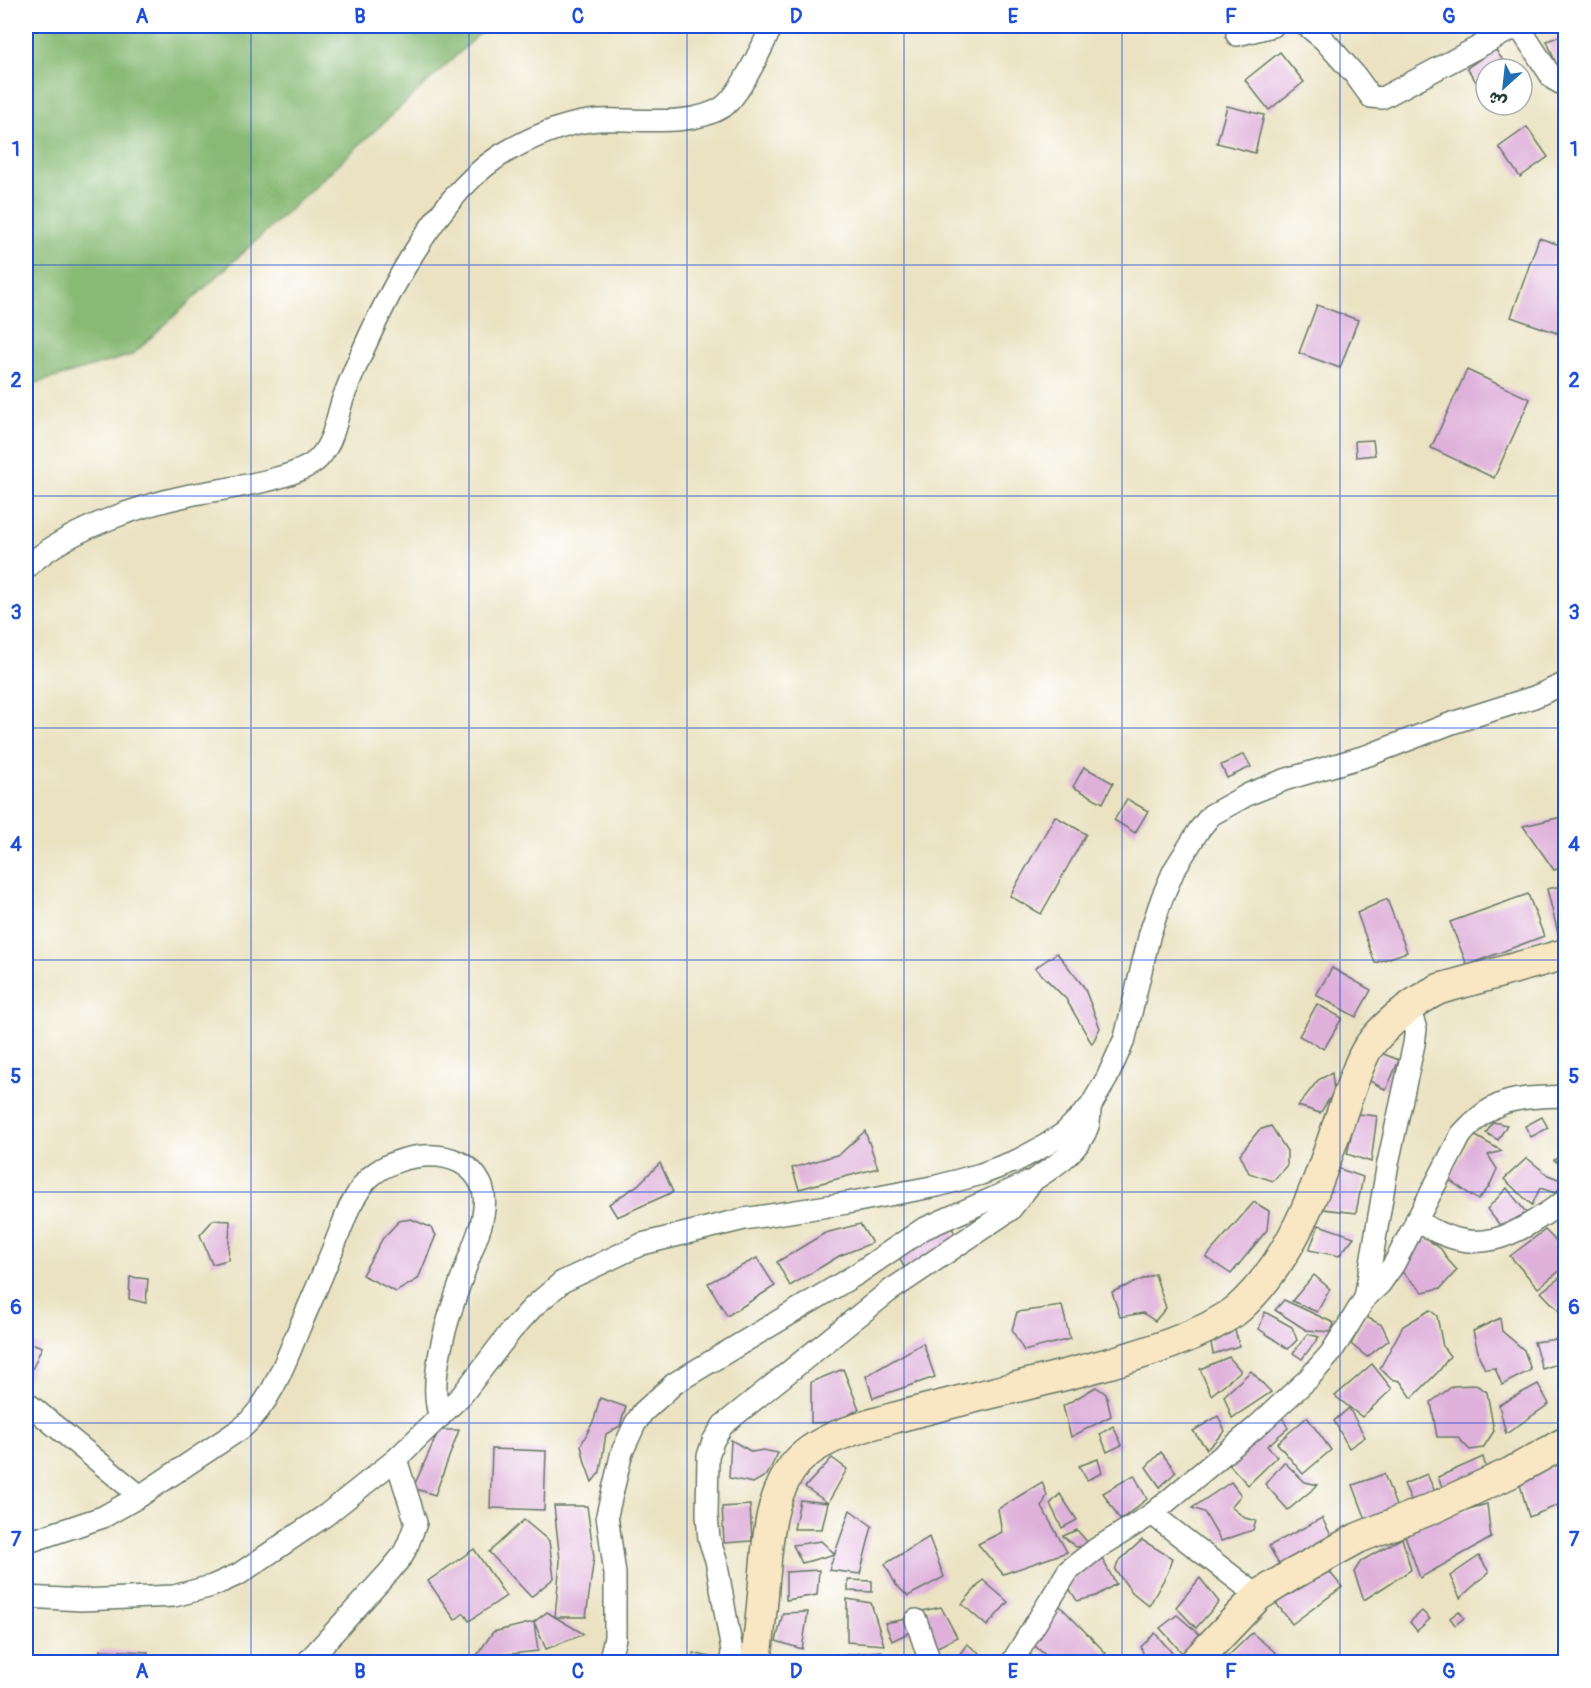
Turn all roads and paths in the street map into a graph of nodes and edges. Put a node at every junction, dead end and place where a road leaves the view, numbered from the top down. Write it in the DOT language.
graph roads {
  1 [pos="772,26"];
  2 [pos="1273,26"];
  3 [pos="1307,26"];
  4 [pos="1237,35"];
  5 [pos="1566,84"];
  6 [pos="26,568"];
  7 [pos="1566,683"];
  8 [pos="1566,954"];
  9 [pos="1409,1008"];
  10 [pos="1559,1096"];
  11 [pos="1090,1107"];
  12 [pos="1566,1113"];
  13 [pos="973,1177"];
  14 [pos="1032,1182"];
  15 [pos="1566,1200"];
  16 [pos="980,1202"];
  17 [pos="1416,1220"];
  18 [pos="1365,1298"];
  19 [pos="26,1402"];
  20 [pos="440,1417"];
  21 [pos="1566,1442"];
  22 [pos="396,1459"];
  23 [pos="140,1496"];
  24 [pos="1152,1514"];
  25 [pos="31,1541"];
  26 [pos="1258,1596"];
  27 [pos="26,1597"];
  28 [pos="916,1620"];
  29 [pos="307,1662"];
  30 [pos="609,1662"];
  31 [pos="731,1662"];
  32 [pos="756,1662"];
  33 [pos="930,1662"];
  34 [pos="1012,1662"];
  35 [pos="1195,1662"];
  1 -- 6 [label="street"];
  2 -- 4 [label="street"];
  3 -- 5 [label="street"];
  7 -- 11 [label="street"];
  8 -- 9 [label="street"];
  9 -- 18 [label="street"];
  9 -- 32 [label="street"];
  10 -- 12 [label="street"];
  10 -- 17 [label="street"];
  11 -- 13 [label="street"];
  11 -- 14 [label="street"];
  13 -- 16 [label="street"];
  13 -- 20 [label="street"];
  14 -- 16 [label="street"];
  14 -- 31 [label="street"];
  15 -- 17 [label="street"];
  16 -- 30 [label="street"];
  17 -- 18 [label="street"];
  18 -- 24 [label="street"];
  19 -- 23 [label="street"];
  20 -- 22 [label="street"];
  20 -- 23 [label="street"];
  21 -- 26 [label="street"];
  22 -- 27 [label="street"];
  22 -- 29 [label="street"];
  23 -- 25 [label="street"];
  24 -- 26 [label="street"];
  24 -- 34 [label="street"];
  26 -- 35 [label="street"];
  28 -- 33 [label="street"];
}
